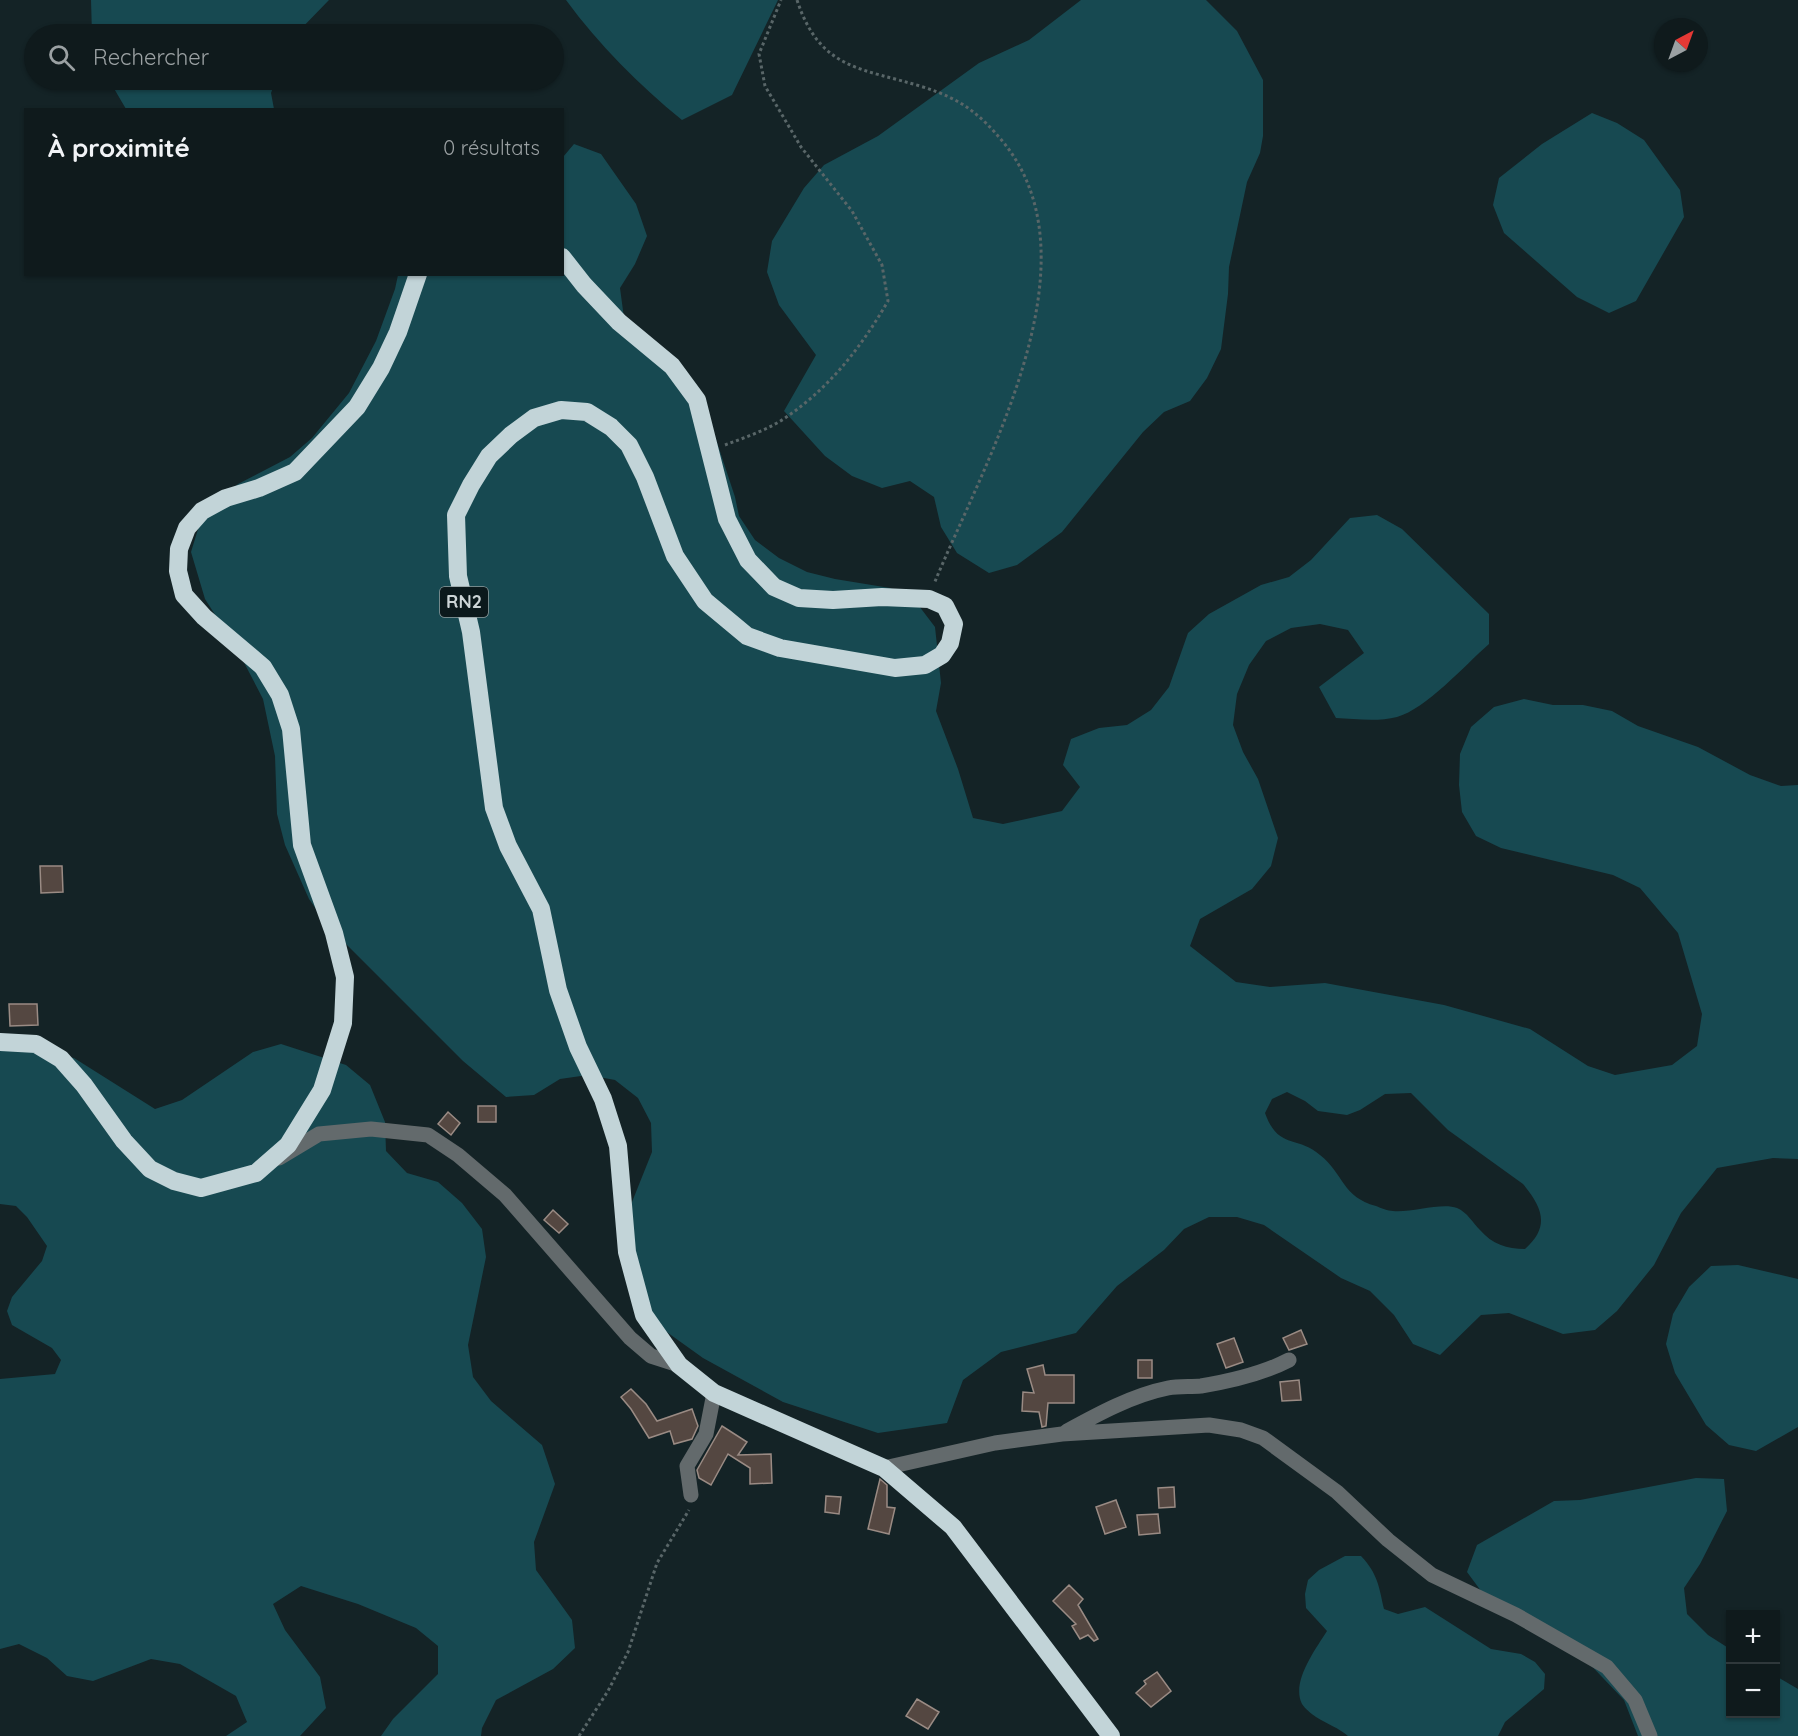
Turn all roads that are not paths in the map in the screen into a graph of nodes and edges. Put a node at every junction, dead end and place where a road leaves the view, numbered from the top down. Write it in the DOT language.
graph roads {
  1 [pos="564,260"];
  2 [pos="417,276"];
  3 [pos="0,1042"];
  4 [pos="256,1173"];
  5 [pos="1289,1360"];
  6 [pos="679,1365"];
  7 [pos="714,1393"];
  8 [pos="1062,1434"];
  9 [pos="884,1468"];
  10 [pos="691,1495"];
  11 [pos="1111,1736"];
  12 [pos="1650,1736"];
  1 -- 6 [label="highway, RN2"];
  2 -- 4 [label="highway"];
  3 -- 4 [label="highway"];
  4 -- 6 [label="street"];
  5 -- 8 [label="street"];
  6 -- 7 [label="highway, RN2"];
  7 -- 9 [label="highway, RN2"];
  7 -- 10 [label="street"];
  8 -- 9 [label="street"];
  8 -- 12 [label="street"];
  9 -- 11 [label="highway, RN2"];
}
